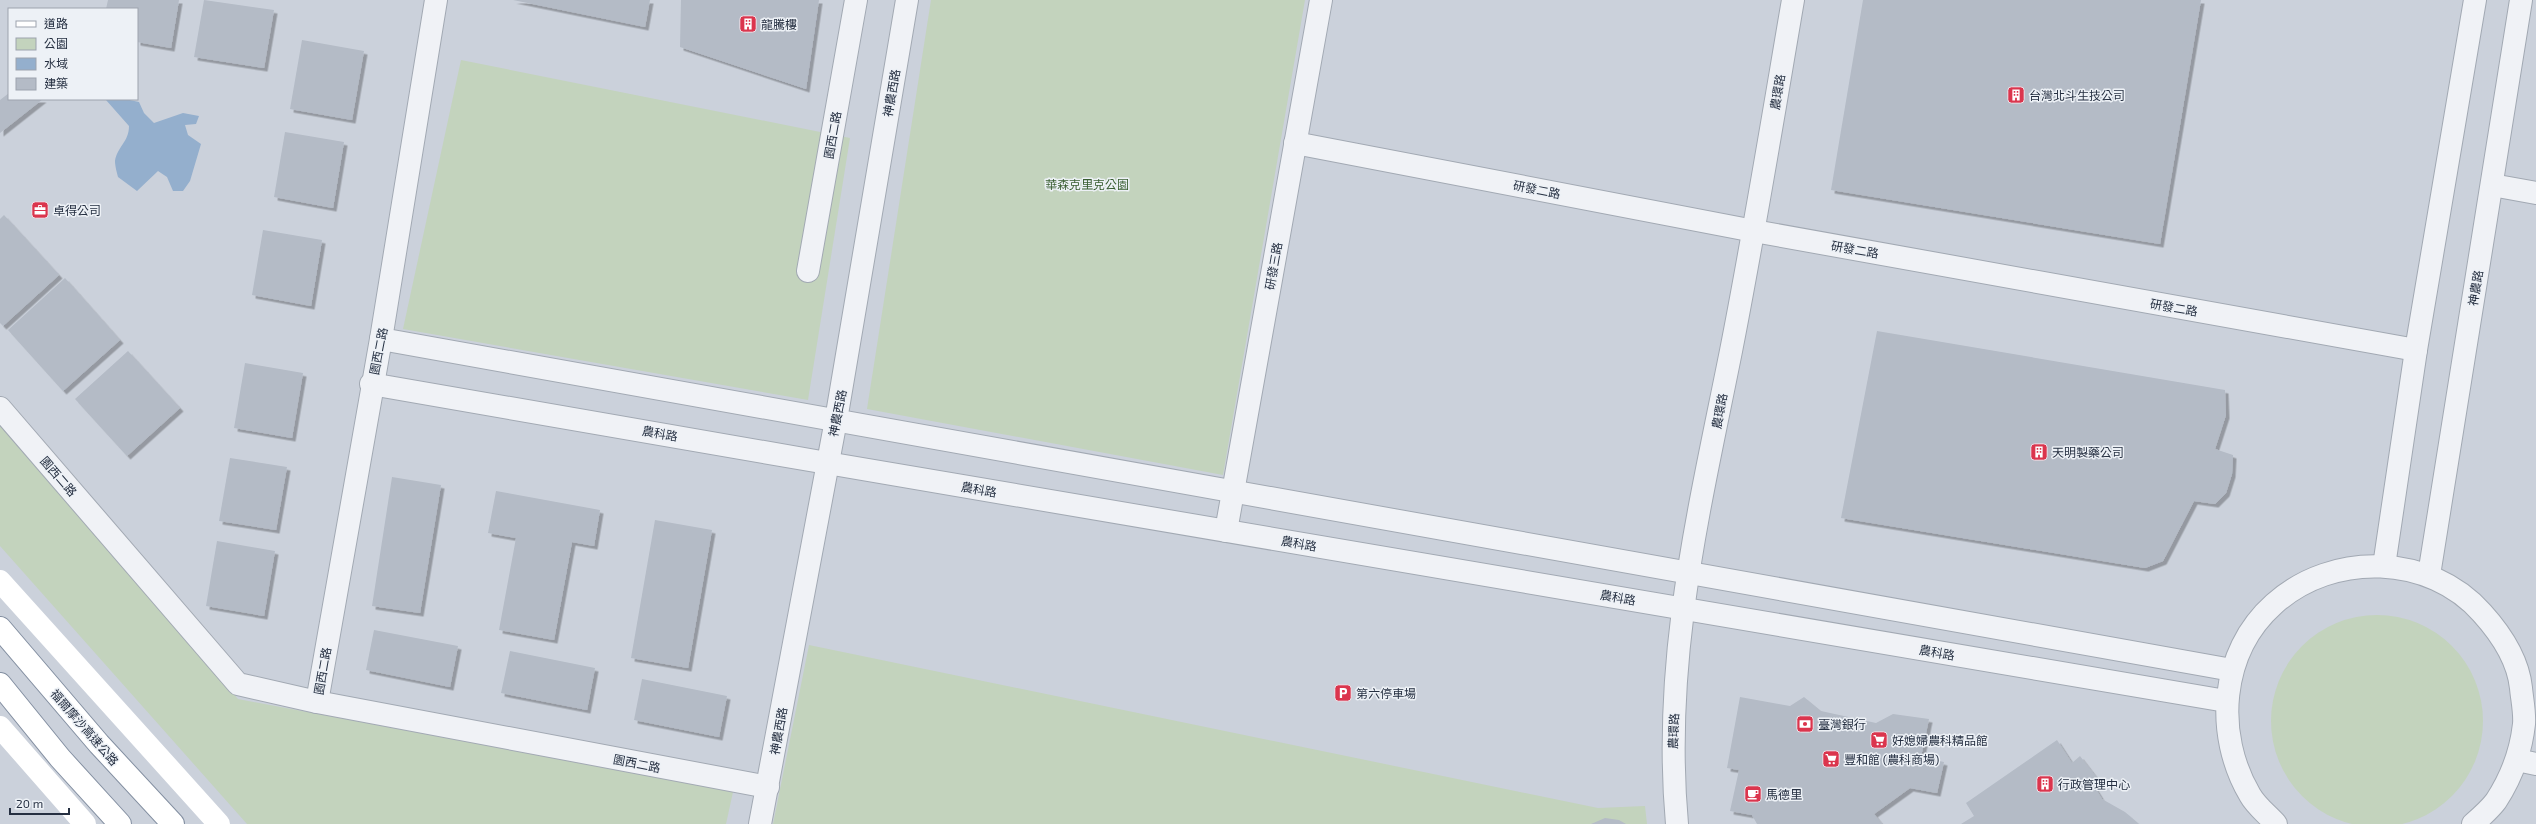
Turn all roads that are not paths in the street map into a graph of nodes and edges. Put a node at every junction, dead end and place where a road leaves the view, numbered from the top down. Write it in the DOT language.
graph roads {
  1 [pos="436,0"];
  2 [pos="856,0"];
  3 [pos="907,0"];
  4 [pos="1321,0"];
  5 [pos="1793,0"];
  6 [pos="2474,0"];
  7 [pos="2521,0"];
  8 [pos="1295,143"];
  9 [pos="2492,185"];
  10 [pos="2527,191"];
  11 [pos="1754,231"];
  12 [pos="808,271"];
  13 [pos="381,339"];
  14 [pos="2416,350"];
  15 [pos="372,384"];
  16 [pos="0,408"];
  17 [pos="836,420"];
  18 [pos="827,463"];
  19 [pos="1233,491"];
  20 [pos="1226,531"];
  21 [pos="2384,566"];
  22 [pos="1686,572"];
  23 [pos="2429,576"];
  24 [pos="0,581"];
  25 [pos="1681,608"];
  26 [pos="0,628"];
  27 [pos="2232,670"];
  28 [pos="0,684"];
  29 [pos="2226,701"];
  30 [pos="317,702"];
  31 [pos="2530,724"];
  32 [pos="0,727"];
  33 [pos="2527,762"];
  34 [pos="768,787"];
  35 [pos="85,824"];
  36 [pos="120,824"];
  37 [pos="173,824"];
  38 [pos="220,824"];
  39 [pos="760,824"];
  40 [pos="1677,824"];
  41 [pos="2276,824"];
  42 [pos="2473,824"];
  1 -- 13 [label="street, 園西二路"];
  2 -- 12 [label="street, 園西二路"];
  3 -- 17 [label="street, 神農西路"];
  4 -- 8 [label="street, 研發三路"];
  5 -- 11 [label="street, 農環路"];
  6 -- 14 [label="street"];
  7 -- 9 [label="street, 神農路"];
  8 -- 11 [label="street, 研發二路"];
  8 -- 19 [label="street, 研發三路"];
  9 -- 10 [label="street"];
  9 -- 23 [label="street, 神農路"];
  11 -- 14 [label="street, 研發二路"];
  11 -- 22 [label="street, 農環路"];
  13 -- 15 [label="street, 園西二路"];
  13 -- 17 [label="street"];
  14 -- 21 [label="street"];
  15 -- 18 [label="street, 農科路"];
  15 -- 30 [label="street, 園西二路"];
  16 -- 30 [label="street, 園西二路"];
  17 -- 18 [label="street, 神農西路"];
  17 -- 19 [label="street"];
  18 -- 20 [label="street, 農科路"];
  18 -- 34 [label="street, 神農西路"];
  19 -- 20 [label="street, 研發三路"];
  19 -- 22 [label="street"];
  20 -- 25 [label="street, 農科路"];
  21 -- 23 [label="street"];
  21 -- 27 [label="street"];
  22 -- 25 [label="street, 農環路"];
  22 -- 27 [label="street"];
  23 -- 31 [label="street"];
  24 -- 38 [label="main road"];
  25 -- 29 [label="street, 農科路"];
  25 -- 40 [label="street, 農環路"];
  26 -- 37 [label="main road, 福爾摩沙高速公路"];
  27 -- 29 [label="street"];
  28 -- 36 [label="main road"];
  29 -- 41 [label="street"];
  30 -- 34 [label="street, 園西二路"];
  31 -- 33 [label="street"];
  32 -- 35 [label="main road"];
  33 -- 42 [label="street"];
  34 -- 39 [label="street, 神農西路"];
}
